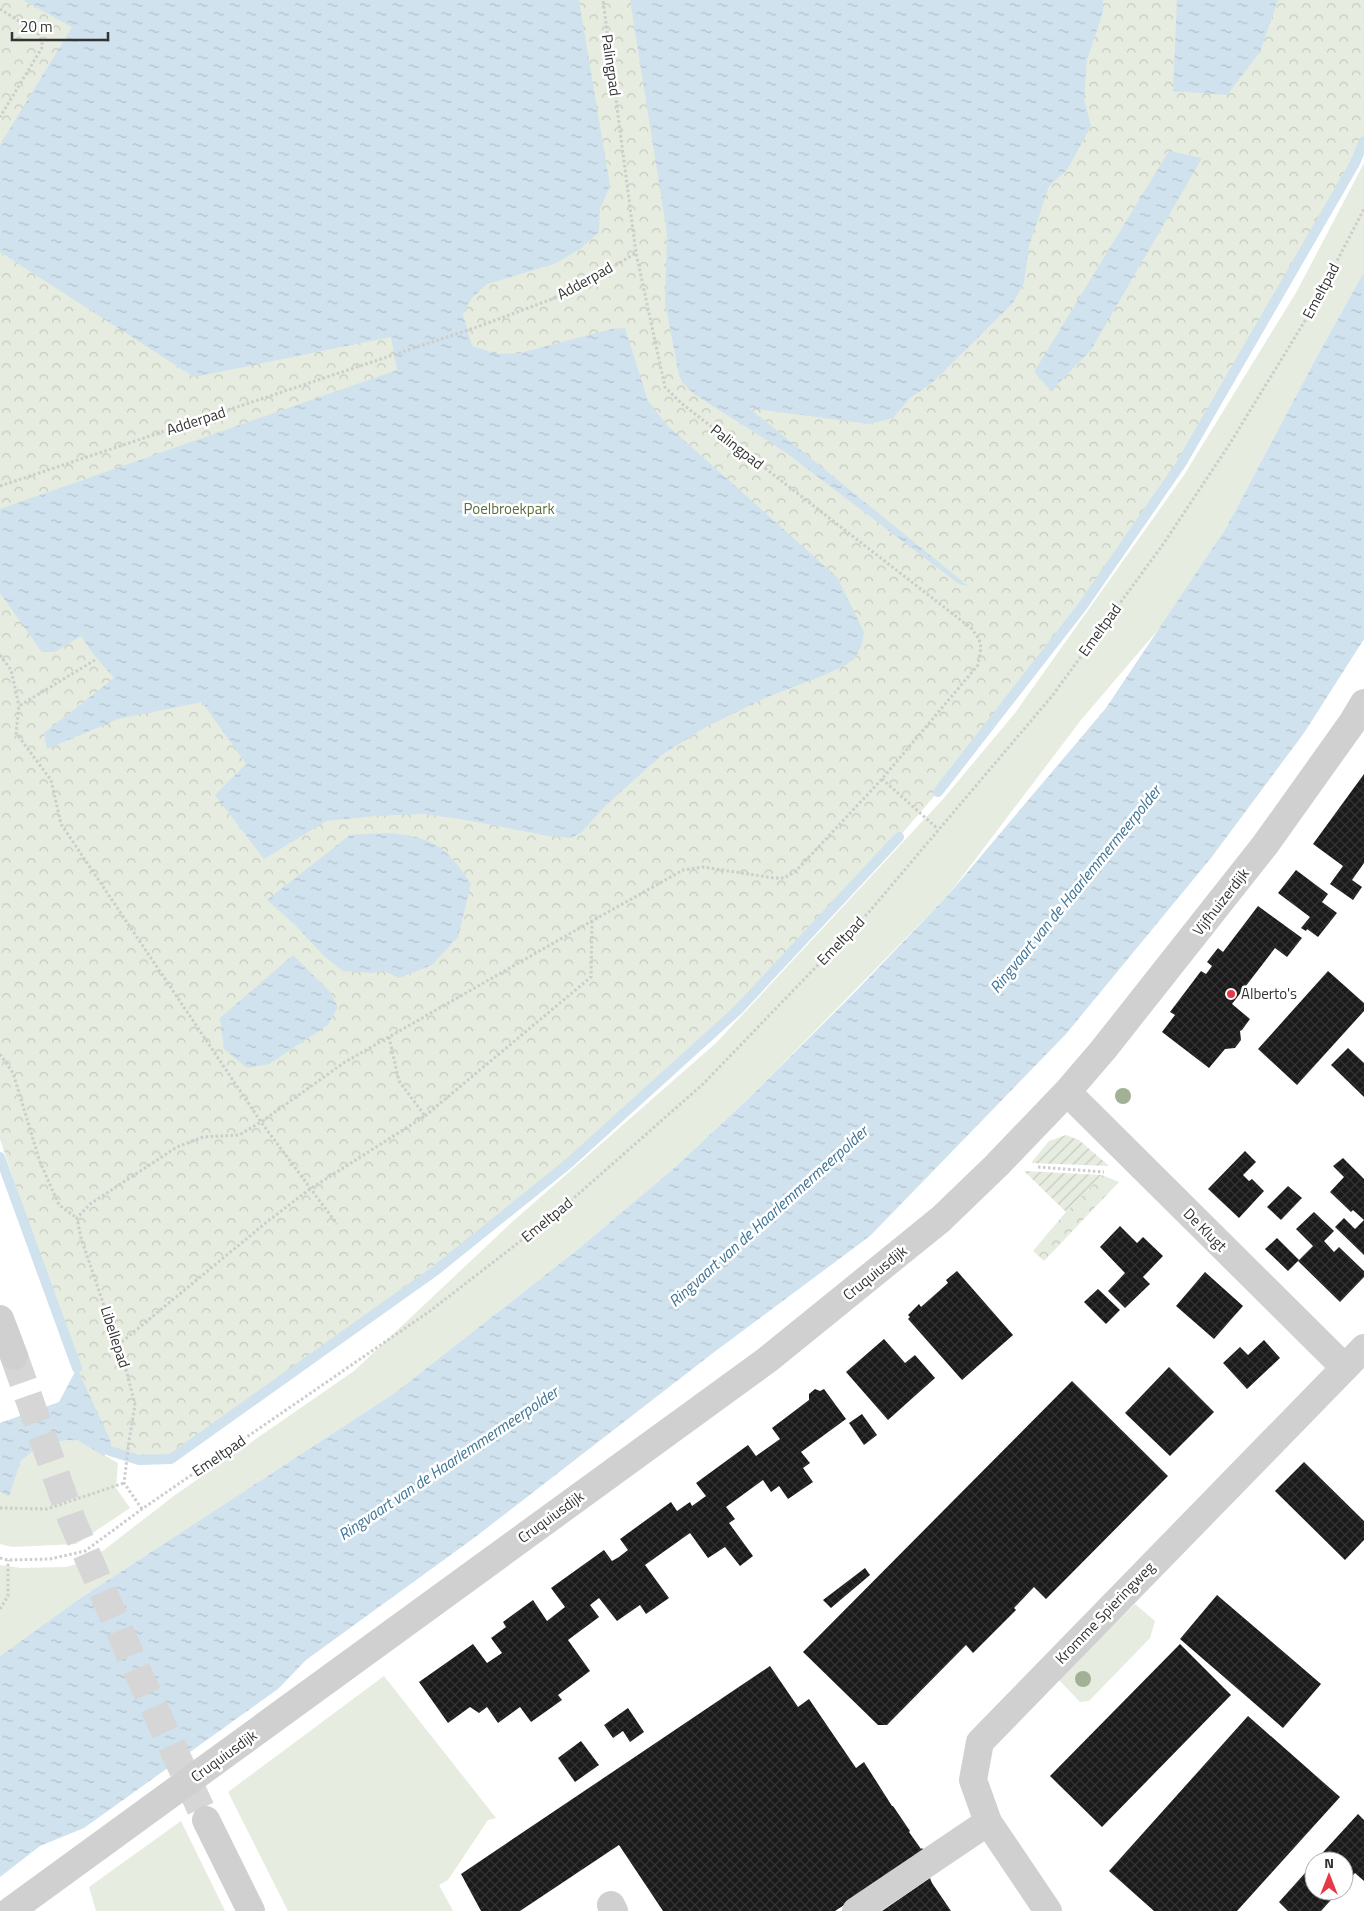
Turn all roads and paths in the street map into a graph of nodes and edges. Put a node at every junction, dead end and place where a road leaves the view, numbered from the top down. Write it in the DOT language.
graph roads {
  1 [pos="602,0"];
  2 [pos="0,9"];
  3 [pos="0,116"];
  4 [pos="1364,209"];
  5 [pos="636,252"];
  6 [pos="0,486"];
  7 [pos="0,655"];
  8 [pos="95,660"];
  9 [pos="1364,703"];
  10 [pos="19,706"];
  11 [pos="882,779"];
  12 [pos="938,829"];
  13 [pos="592,921"];
  14 [pos="388,1037"];
  15 [pos="0,1054"];
  16 [pos="1067,1092"];
  17 [pos="425,1116"];
  18 [pos="261,1122"];
  19 [pos="997,1165"];
  20 [pos="1150,1175"];
  21 [pos="310,1189"];
  22 [pos="77,1218"];
  23 [pos="337,1224"];
  24 [pos="0,1319"];
  25 [pos="118,1345"];
  26 [pos="1364,1348"];
  27 [pos="14,1356"];
  28 [pos="1344,1367"];
  29 [pos="124,1483"];
  30 [pos="0,1508"];
  31 [pos="142,1509"];
  32 [pos="0,1558"];
  33 [pos="8,1560"];
  34 [pos="0,1609"];
  35 [pos="206,1820"];
  36 [pos="988,1822"];
  37 [pos="10,1911"];
  38 [pos="251,1911"];
  39 [pos="856,1911"];
  40 [pos="1048,1911"];
  1 -- 5 [label="path, Palingpad"];
  2 -- 3 [label="path"];
  4 -- 12 [label="path, Emeltpad"];
  5 -- 6 [label="path, Adderpad"];
  5 -- 11 [label="path, Palingpad"];
  7 -- 10 [label="path"];
  8 -- 10 [label="path"];
  9 -- 16 [label="street, Vijfhuizerdijk"];
  10 -- 18 [label="path"];
  11 -- 12 [label="path"];
  11 -- 13 [label="path"];
  12 -- 31 [label="path, Emeltpad"];
  13 -- 14 [label="path"];
  13 -- 17 [label="path"];
  14 -- 17 [label="path"];
  14 -- 18 [label="path"];
  15 -- 22 [label="path"];
  16 -- 19 [label="street, Cruquiusdijk"];
  16 -- 20 [label="street, De Klugt"];
  17 -- 21 [label="path"];
  18 -- 21 [label="path"];
  18 -- 22 [label="path"];
  19 -- 20 [label="path"];
  19 -- 37 [label="street, Cruquiusdijk"];
  20 -- 28 [label="street, De Klugt"];
  21 -- 23 [label="path"];
  21 -- 25 [label="path"];
  22 -- 25 [label="path, Libellepad"];
  24 -- 27 [label="street"];
  25 -- 29 [label="path, Libellepad"];
  26 -- 28 [label="street, Kromme Spieringweg"];
  28 -- 36 [label="street, Kromme Spieringweg"];
  29 -- 30 [label="path"];
  29 -- 31 [label="path"];
  31 -- 33 [label="path"];
  32 -- 33 [label="path"];
  33 -- 34 [label="path"];
  35 -- 38 [label="street"];
  36 -- 39 [label="street"];
  36 -- 40 [label="street, Kromme Spieringweg"];
}
